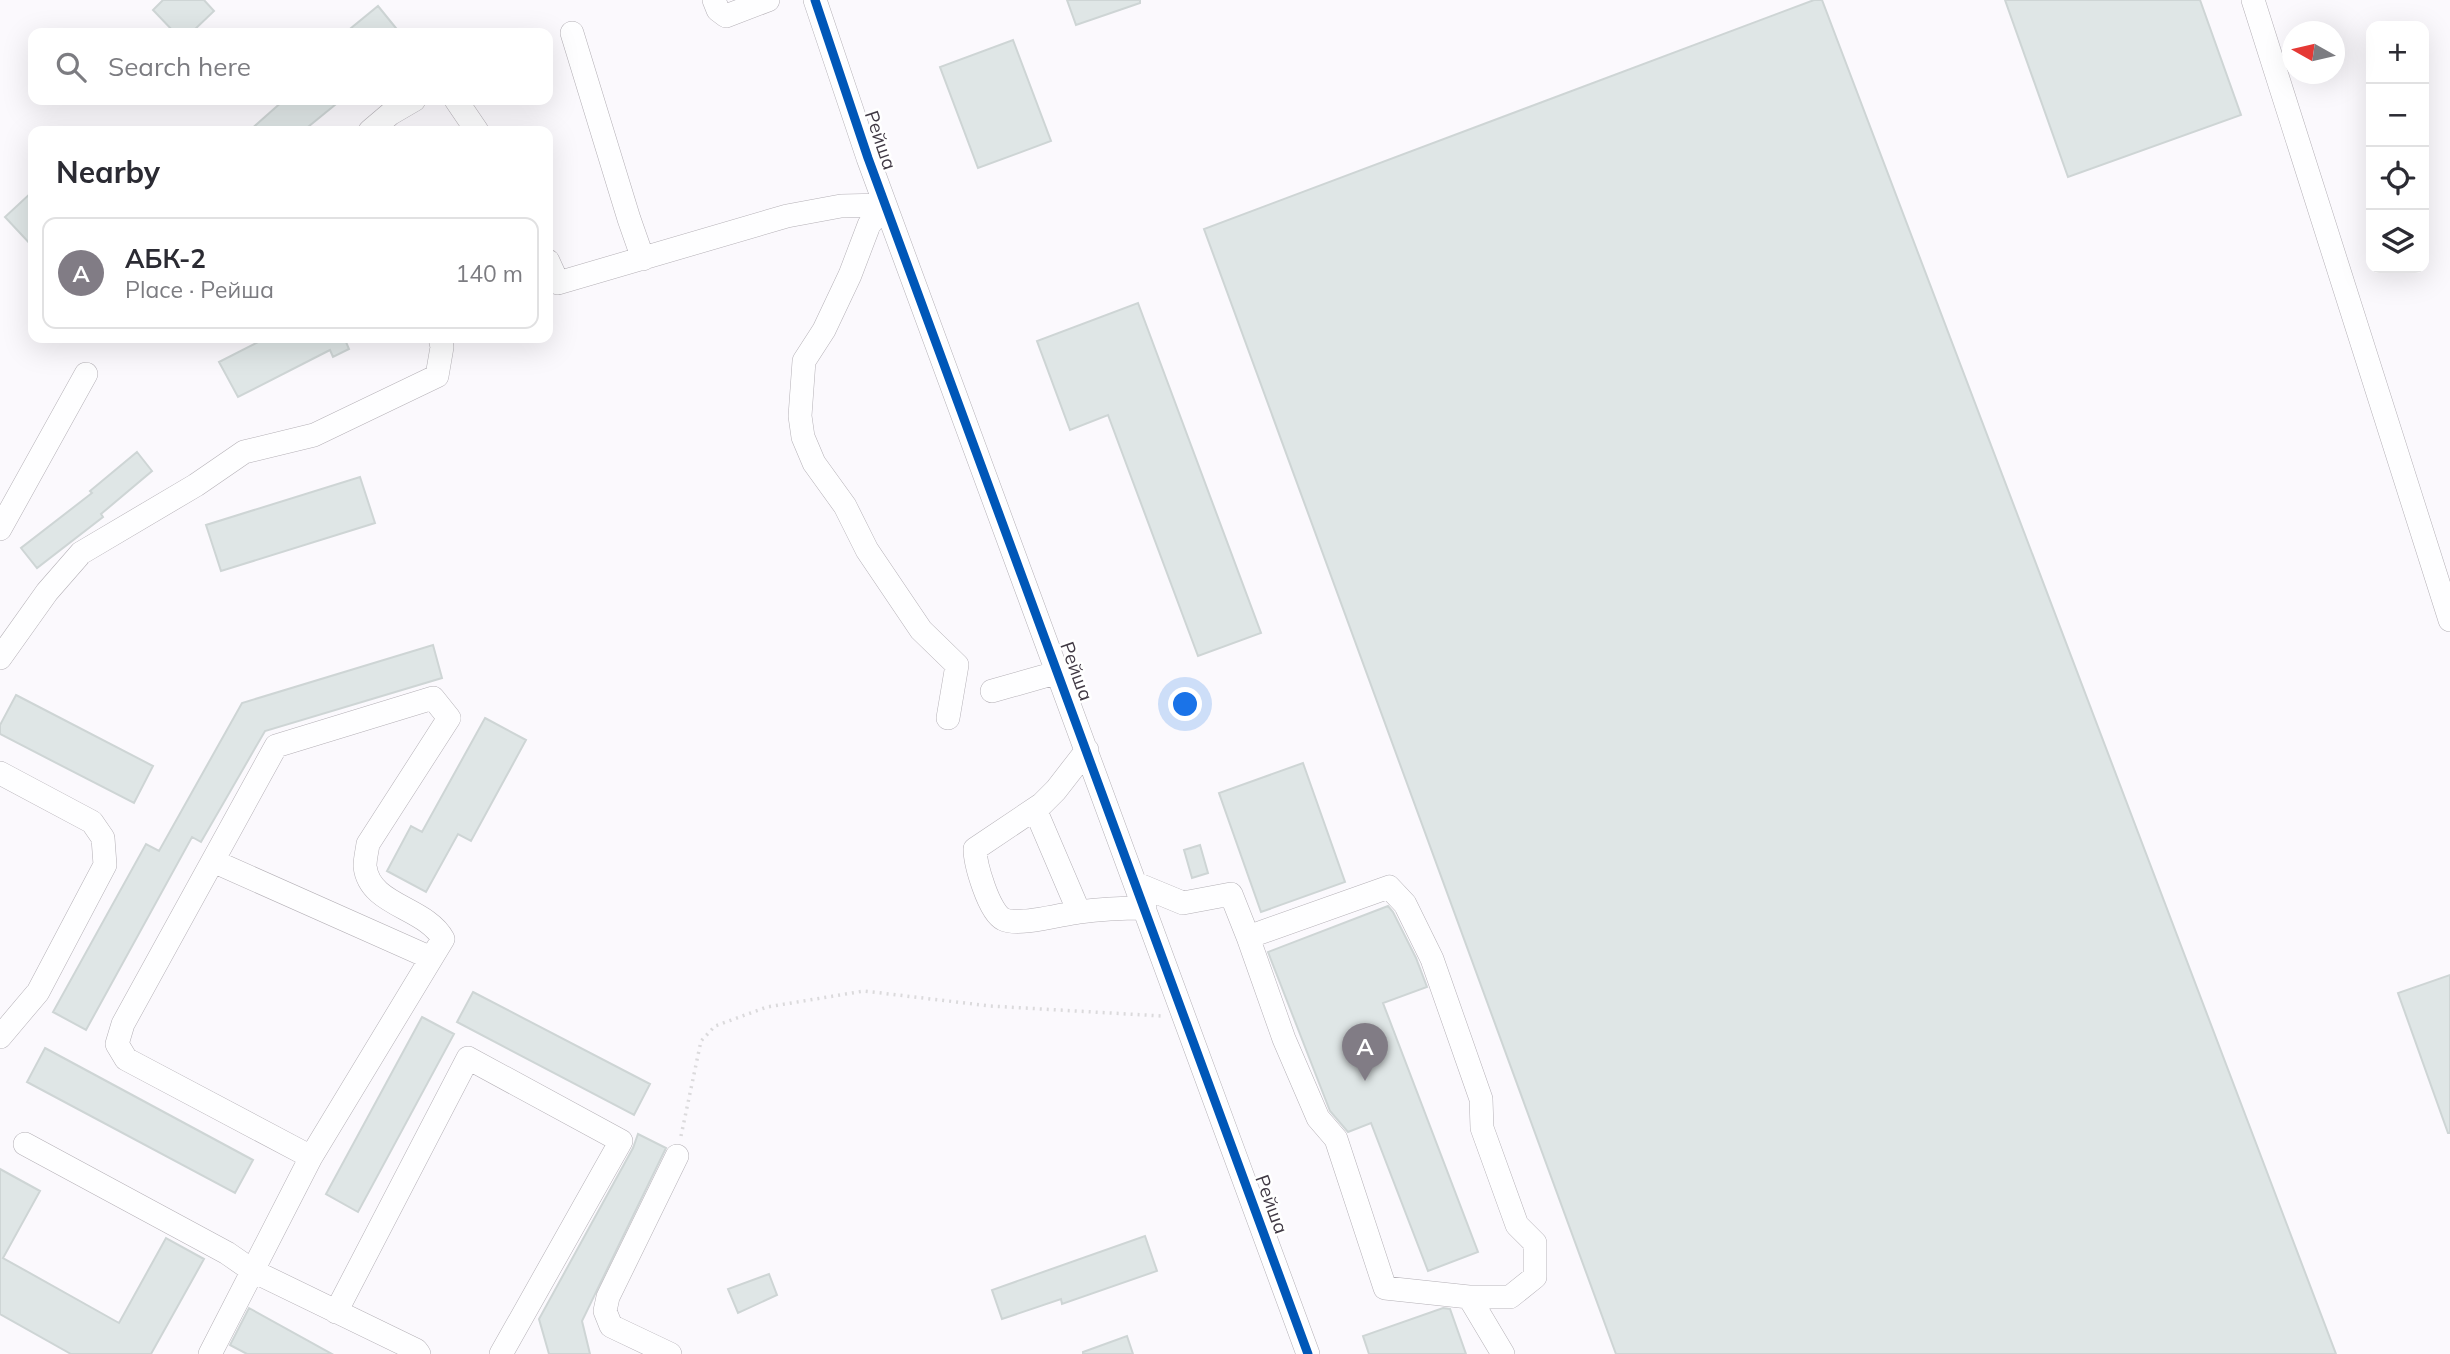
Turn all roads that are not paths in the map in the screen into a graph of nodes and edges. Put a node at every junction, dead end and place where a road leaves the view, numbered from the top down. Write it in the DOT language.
graph roads {
  1 [pos="714,0"];
  2 [pos="768,0"];
  3 [pos="816,0"];
  4 [pos="2253,0"];
  5 [pos="572,33"];
  6 [pos="405,105"];
  7 [pos="459,105"];
  8 [pos="376,126"];
  9 [pos="474,126"];
  10 [pos="886,205"];
  11 [pos="643,259"];
  12 [pos="553,272"];
  13 [pos="441,343"];
  14 [pos="86,374"];
  15 [pos="0,529"];
  16 [pos="2450,620"];
  17 [pos="0,659"];
  18 [pos="1059,673"];
  19 [pos="992,691"];
  20 [pos="948,718"];
  21 [pos="1087,750"];
  22 [pos="0,773"];
  23 [pos="1035,809"];
  24 [pos="213,861"];
  25 [pos="1137,884"];
  26 [pos="1145,908"];
  27 [pos="1079,912"];
  28 [pos="1248,937"];
  29 [pos="431,958"];
  30 [pos="0,1037"];
  31 [pos="25,1144"];
  32 [pos="677,1156"];
  33 [pos="311,1157"];
  34 [pos="253,1272"];
  35 [pos="1469,1297"];
  36 [pos="336,1312"];
  37 [pos="210,1354"];
  38 [pos="419,1354"];
  39 [pos="501,1354"];
  40 [pos="670,1354"];
  41 [pos="1308,1354"];
  42 [pos="1503,1354"];
  1 -- 2 [label="street"];
  3 -- 10 [label="street, Рейша"];
  4 -- 16 [label="street"];
  5 -- 11 [label="street"];
  6 -- 8 [label="street"];
  7 -- 9 [label="street"];
  10 -- 11 [label="street"];
  10 -- 18 [label="street, Рейша"];
  10 -- 20 [label="street"];
  11 -- 12 [label="street"];
  13 -- 17 [label="street"];
  14 -- 15 [label="street"];
  18 -- 19 [label="street"];
  18 -- 21 [label="street, Рейша"];
  21 -- 23 [label="street"];
  21 -- 25 [label="street, Рейша"];
  22 -- 30 [label="street"];
  23 -- 27 [label="street"];
  23 -- 27 [label="street"];
  24 -- 29 [label="street"];
  24 -- 29 [label="street"];
  24 -- 33 [label="street"];
  25 -- 26 [label="street, Рейша"];
  25 -- 28 [label="street"];
  26 -- 27 [label="street"];
  26 -- 41 [label="street, Рейша"];
  28 -- 35 [label="street"];
  28 -- 35 [label="street"];
  29 -- 33 [label="street"];
  31 -- 34 [label="street"];
  32 -- 40 [label="street"];
  33 -- 34 [label="street"];
  34 -- 36 [label="street"];
  34 -- 37 [label="street"];
  35 -- 42 [label="street"];
  36 -- 38 [label="street"];
  36 -- 39 [label="street"];
}
